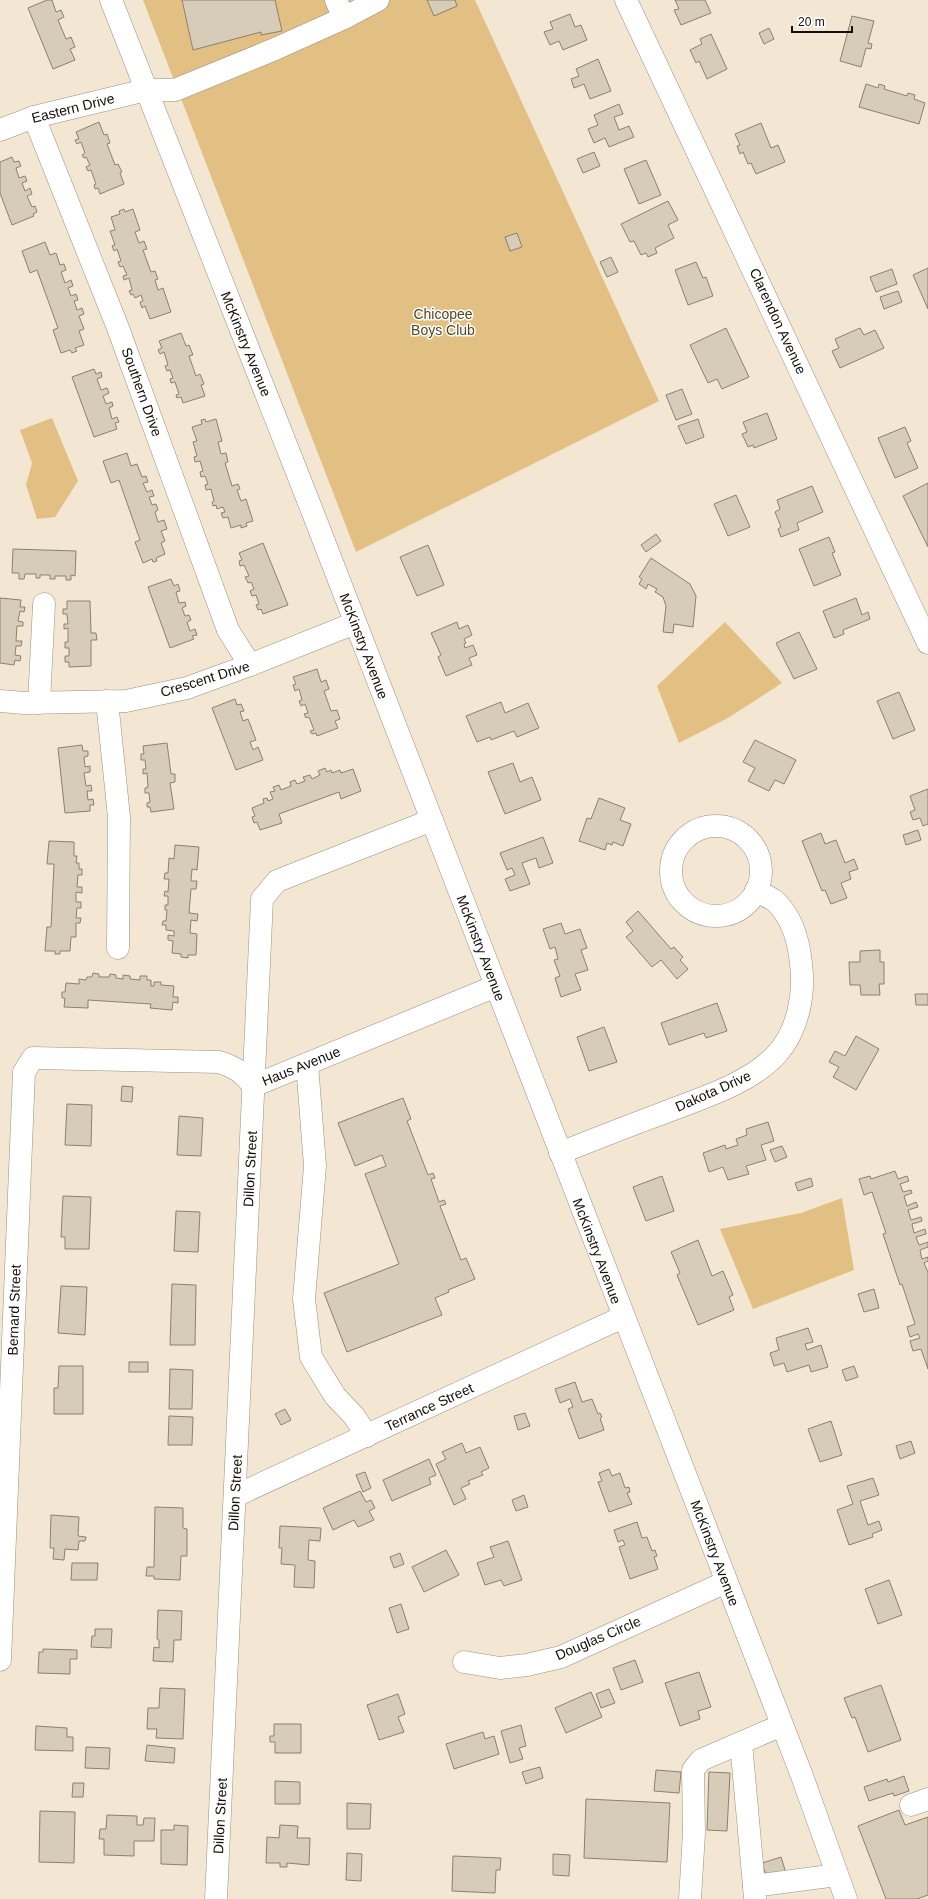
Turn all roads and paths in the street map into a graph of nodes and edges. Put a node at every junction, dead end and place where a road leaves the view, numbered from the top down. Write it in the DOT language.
graph roads {
  1 [pos="110,0"];
  2 [pos="626,0"];
  3 [pos="376,1"];
  4 [pos="340,9"];
  5 [pos="146,90"];
  6 [pos="34,117"];
  7 [pos="0,130"];
  8 [pos="44,604"];
  9 [pos="355,623"];
  10 [pos="928,644"];
  11 [pos="250,665"];
  12 [pos="0,701"];
  13 [pos="107,701"];
  14 [pos="39,703"];
  15 [pos="432,820"];
  16 [pos="756,890"];
  17 [pos="118,948"];
  18 [pos="496,986"];
  19 [pos="33,1058"];
  20 [pos="307,1064"];
  21 [pos="253,1086"];
  22 [pos="560,1153"];
  23 [pos="623,1317"];
  24 [pos="367,1436"];
  25 [pos="235,1496"];
  26 [pos="726,1582"];
  27 [pos="0,1660"];
  28 [pos="464,1662"];
  29 [pos="782,1726"];
  30 [pos="741,1743"];
  31 [pos="837,1875"];
  32 [pos="754,1893"];
  33 [pos="216,1899"];
  34 [pos="690,1899"];
  35 [pos="846,1899"];
  1 -- 5 [label="street, McKinstry Avenue"];
  2 -- 10 [label="street, Clarendon Avenue"];
  3 -- 4 [label="street, Eastern Drive"];
  4 -- 5 [label="street, Eastern Drive"];
  5 -- 6 [label="street, Eastern Drive"];
  5 -- 9 [label="street, McKinstry Avenue"];
  6 -- 7 [label="street, Eastern Drive"];
  6 -- 11 [label="street, Southern Drive"];
  8 -- 14 [label="street"];
  9 -- 11 [label="street, Crescent Drive"];
  9 -- 15 [label="street, McKinstry Avenue"];
  11 -- 13 [label="street, Crescent Drive"];
  12 -- 14 [label="street, Crescent Drive"];
  13 -- 14 [label="street, Crescent Drive"];
  13 -- 17 [label="street"];
  15 -- 18 [label="street, McKinstry Avenue"];
  15 -- 21 [label="street, Dillon Street"];
  16 -- 16 [label="street"];
  16 -- 22 [label="street, Dakota Drive"];
  18 -- 20 [label="street, Haus Avenue"];
  18 -- 22 [label="street, McKinstry Avenue"];
  19 -- 21 [label="street, Haus Avenue"];
  19 -- 27 [label="street, Bernard Street"];
  20 -- 21 [label="street, Haus Avenue"];
  20 -- 24 [label="street"];
  21 -- 25 [label="street, Dillon Street"];
  22 -- 23 [label="street, McKinstry Avenue"];
  23 -- 24 [label="street, Terrance Street"];
  23 -- 26 [label="street, McKinstry Avenue"];
  24 -- 25 [label="street, Terrance Street"];
  25 -- 33 [label="street, Dillon Street"];
  26 -- 28 [label="street, Douglas Circle"];
  26 -- 29 [label="street, McKinstry Avenue"];
  29 -- 30 [label="street"];
  29 -- 31 [label="street, McKinstry Avenue"];
  30 -- 32 [label="street"];
  30 -- 34 [label="street"];
  31 -- 32 [label="street"];
  31 -- 35 [label="street, McKinstry Avenue"];
}
